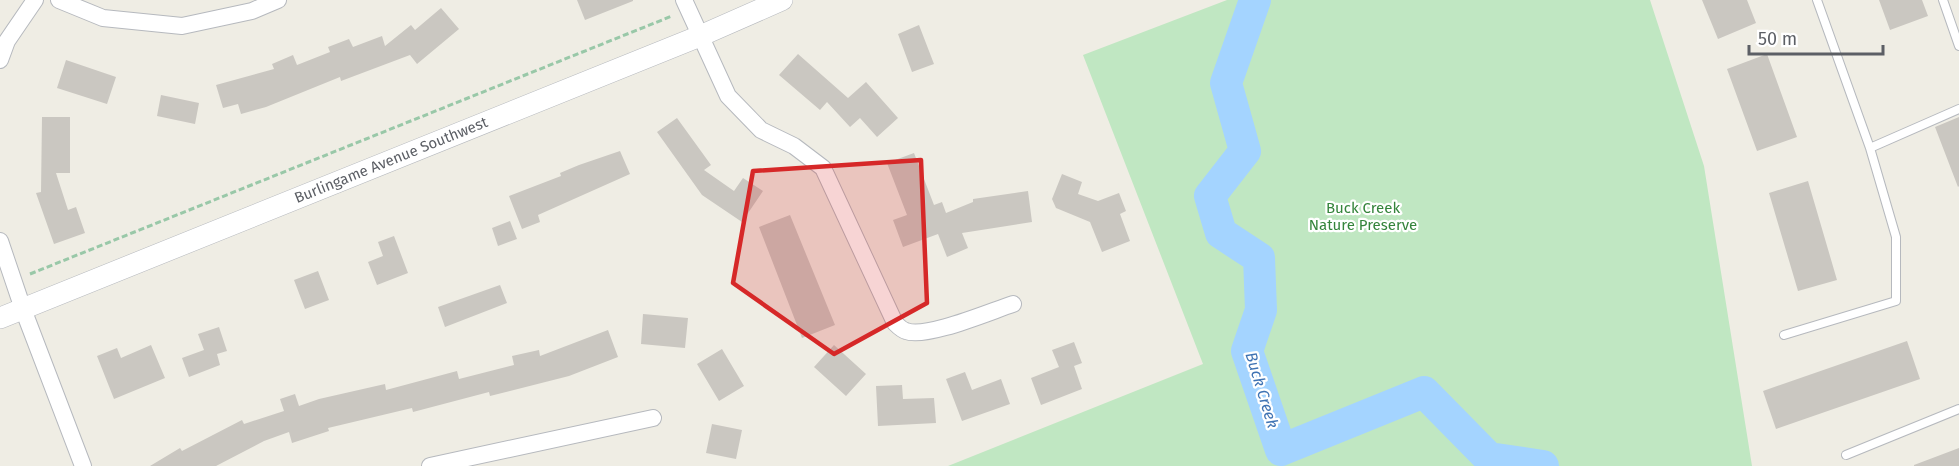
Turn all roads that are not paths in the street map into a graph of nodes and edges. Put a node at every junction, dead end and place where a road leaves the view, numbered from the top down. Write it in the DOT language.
graph roads {
  1 [pos="35,0"];
  2 [pos="59,0"];
  3 [pos="278,0"];
  4 [pos="782,0"];
  5 [pos="1817,0"];
  6 [pos="1943,0"];
  7 [pos="686,4"];
  8 [pos="700,36"];
  9 [pos="1959,46"];
  10 [pos="0,60"];
  11 [pos="1959,110"];
  12 [pos="1870,148"];
  13 [pos="0,241"];
  14 [pos="1013,304"];
  15 [pos="23,309"];
  16 [pos="0,318"];
  17 [pos="1784,335"];
  18 [pos="1959,409"];
  19 [pos="653,418"];
  20 [pos="1846,455"];
  21 [pos="83,466"];
  22 [pos="430,466"];
  1 -- 10 [label="street"];
  2 -- 3 [label="street"];
  4 -- 8 [label="street, Burlingame Avenue Southwest"];
  5 -- 12 [label="lane"];
  6 -- 9 [label="lane"];
  7 -- 8 [label="street"];
  8 -- 14 [label="street"];
  8 -- 15 [label="street, Burlingame Avenue Southwest"];
  11 -- 12 [label="lane"];
  12 -- 17 [label="lane"];
  13 -- 15 [label="street"];
  15 -- 16 [label="street, Burlingame Avenue Southwest"];
  15 -- 21 [label="street"];
  18 -- 20 [label="lane"];
  19 -- 22 [label="street"];
}
